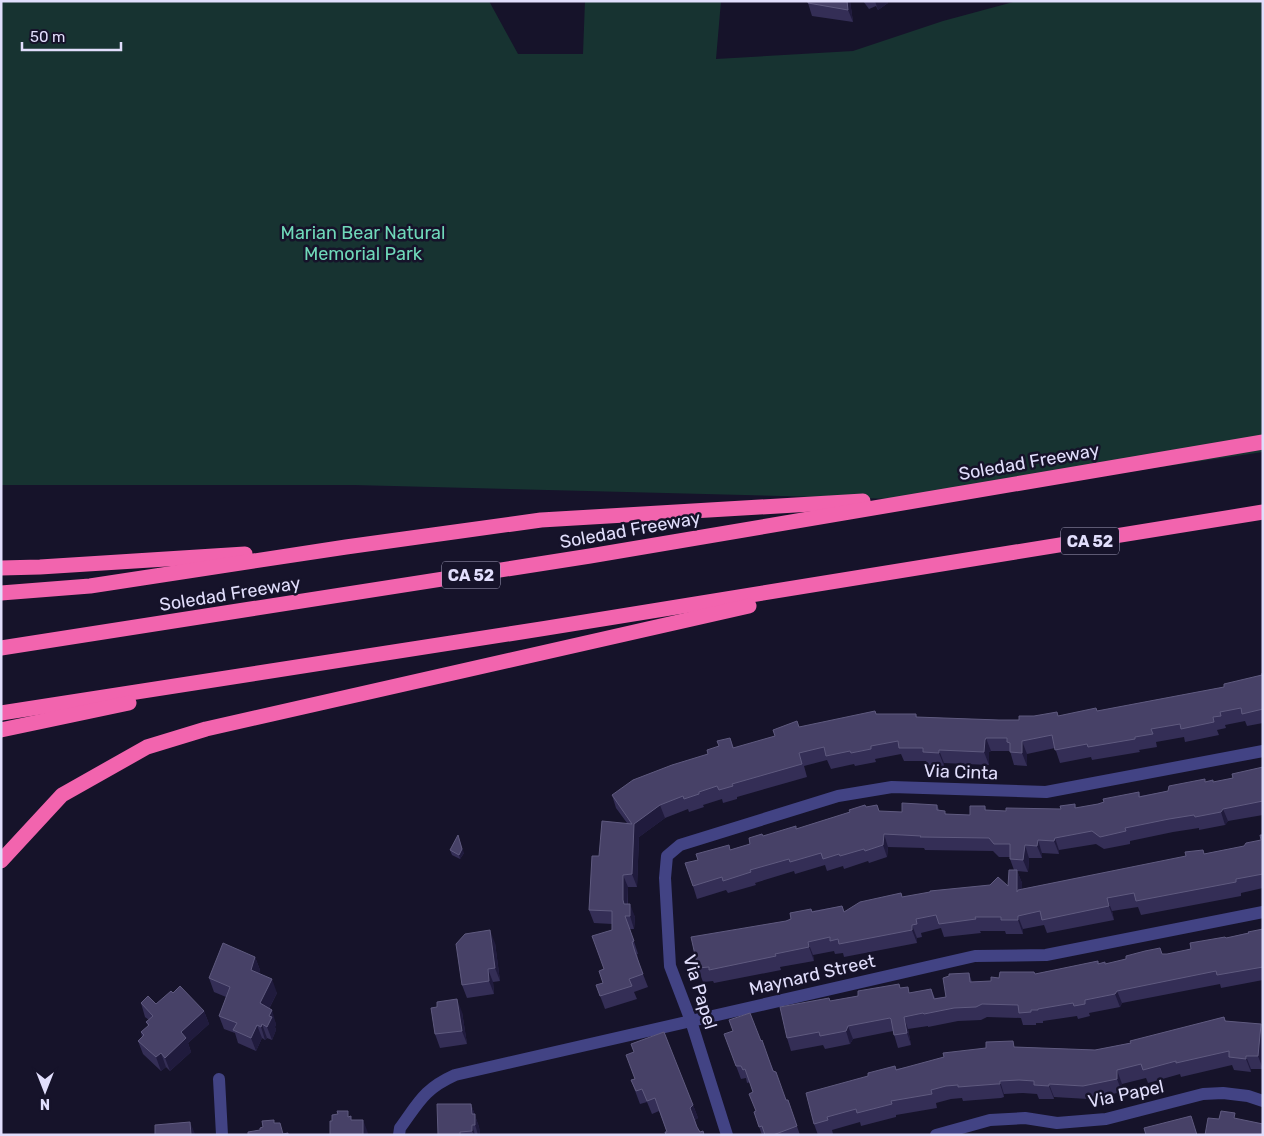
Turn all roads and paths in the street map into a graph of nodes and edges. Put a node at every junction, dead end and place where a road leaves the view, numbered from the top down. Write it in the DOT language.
graph roads {
  1 [pos="1263,442"];
  2 [pos="940,496"];
  3 [pos="1263,512"];
  4 [pos="346,547"];
  5 [pos="1,568"];
  6 [pos="917,569"];
  7 [pos="1,593"];
  8 [pos="1,648"];
  9 [pos="298,668"];
  10 [pos="1,713"];
  11 [pos="1,730"];
  12 [pos="1263,751"];
  13 [pos="667,856"];
  14 [pos="1,861"];
  15 [pos="1263,912"];
  16 [pos="691,1021"];
  17 [pos="220,1079"];
  18 [pos="1263,1101"];
  19 [pos="1057,1129"];
  20 [pos="222,1135"];
  21 [pos="399,1135"];
  22 [pos="727,1135"];
  23 [pos="936,1135"];
  1 -- 2 [label="highway, Soledad Freeway / CA 52"];
  2 -- 4 [label="highway"];
  2 -- 8 [label="highway, Soledad Freeway / CA 52"];
  3 -- 6 [label="highway, CA 52"];
  4 -- 5 [label="highway"];
  4 -- 7 [label="highway"];
  6 -- 9 [label="highway, CA 52"];
  6 -- 14 [label="highway"];
  9 -- 10 [label="highway, CA 52"];
  9 -- 11 [label="highway"];
  12 -- 13 [label="street, Via Cinta"];
  13 -- 16 [label="street, Via Papel"];
  15 -- 16 [label="street, Maynard Street"];
  16 -- 21 [label="street, Maynard Street"];
  16 -- 22 [label="street, Via Papel"];
  17 -- 20 [label="street"];
  18 -- 19 [label="street, Via Papel"];
  19 -- 23 [label="street, Via Papel"];
}
